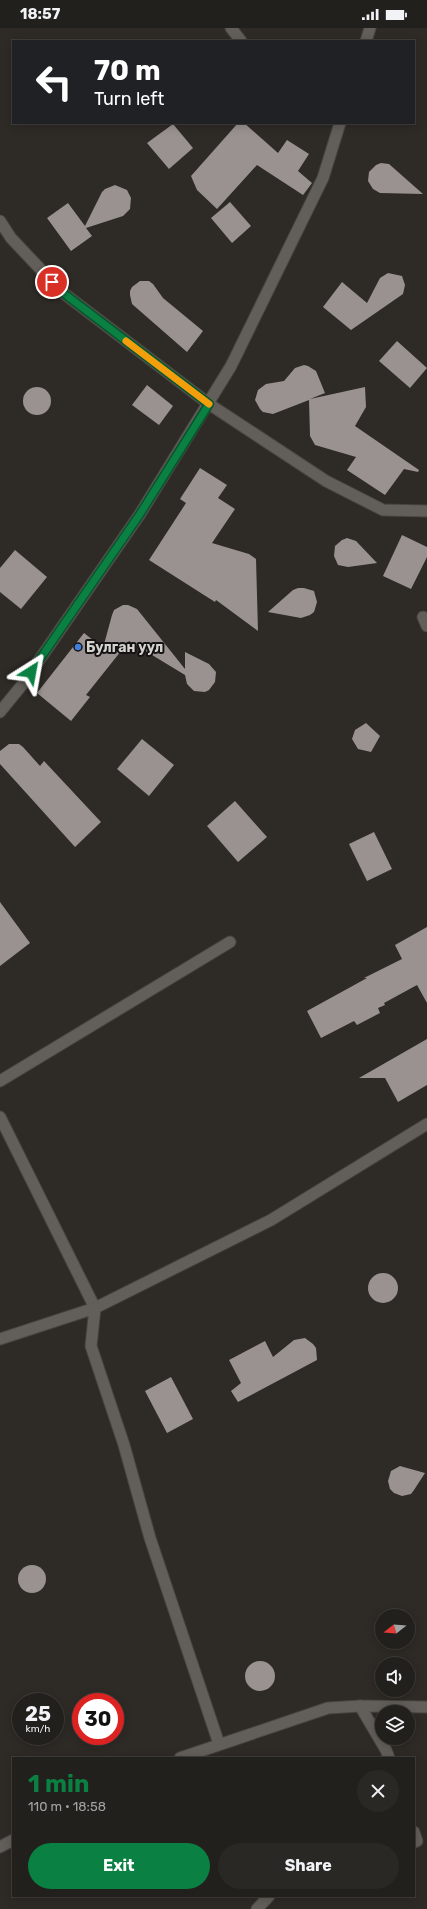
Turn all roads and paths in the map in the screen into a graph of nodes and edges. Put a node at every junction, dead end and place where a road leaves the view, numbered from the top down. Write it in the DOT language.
graph roads {
  1 [pos="231,28"];
  2 [pos="370,28"];
  3 [pos="240,40"];
  4 [pos="366,40"];
  5 [pos="340,124"];
  6 [pos="0,221"];
  7 [pos="209,404"];
  8 [pos="427,511"];
  9 [pos="0,712"];
  10 [pos="230,942"];
  11 [pos="0,1081"];
  12 [pos="0,1117"];
  13 [pos="427,1124"];
  14 [pos="95,1308"];
  15 [pos="0,1339"];
  16 [pos="360,1706"];
  17 [pos="427,1707"];
  18 [pos="219,1744"];
  19 [pos="183,1757"];
  20 [pos="389,1757"];
  21 [pos="12,1841"];
  22 [pos="0,1847"];
  23 [pos="268,1897"];
  24 [pos="257,1909"];
  1 -- 3 [label="street"];
  2 -- 4 [label="street"];
  5 -- 7 [label="street"];
  6 -- 7 [label="street"];
  7 -- 8 [label="street"];
  7 -- 9 [label="street"];
  10 -- 11 [label="street"];
  12 -- 14 [label="street"];
  13 -- 14 [label="street"];
  14 -- 15 [label="street"];
  14 -- 18 [label="street"];
  16 -- 17 [label="street"];
  16 -- 18 [label="street"];
  16 -- 20 [label="street"];
  18 -- 19 [label="street"];
  21 -- 22 [label="street"];
  23 -- 24 [label="street"];
}
